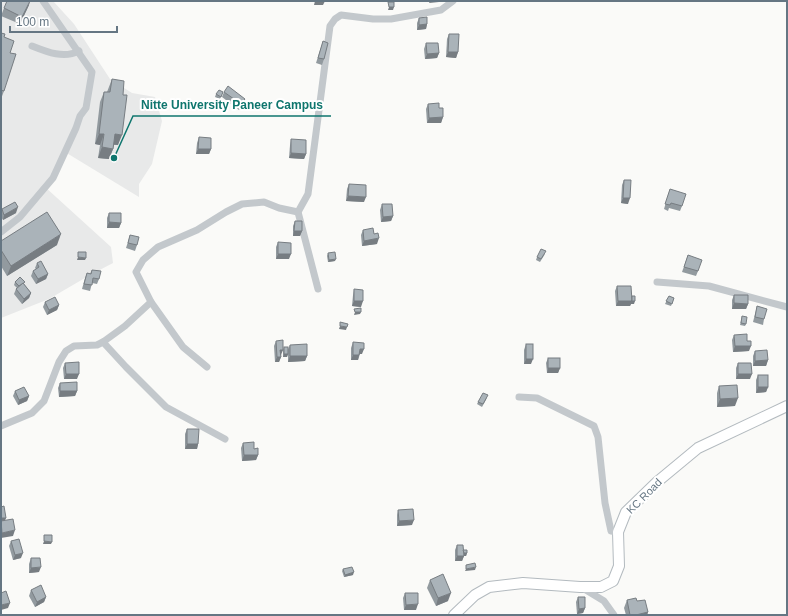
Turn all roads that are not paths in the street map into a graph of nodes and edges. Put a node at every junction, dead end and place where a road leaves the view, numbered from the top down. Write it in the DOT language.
graph roads {
  1 [pos="43,1"];
  2 [pos="453,1"];
  3 [pos="32,46"];
  4 [pos="79,51"];
  5 [pos="298,212"];
  6 [pos="1,232"];
  7 [pos="657,282"];
  8 [pos="318,289"];
  9 [pos="151,302"];
  10 [pos="787,307"];
  11 [pos="103,342"];
  12 [pos="207,367"];
  13 [pos="519,397"];
  14 [pos="787,406"];
  15 [pos="1,426"];
  16 [pos="225,439"];
  17 [pos="618,532"];
  18 [pos="580,587"];
  19 [pos="454,615"];
  20 [pos="614,615"];
  1 -- 4 [label="street"];
  2 -- 5 [label="street"];
  3 -- 4 [label="street"];
  4 -- 6 [label="street"];
  5 -- 8 [label="street"];
  5 -- 9 [label="street"];
  7 -- 10 [label="street"];
  9 -- 11 [label="street"];
  9 -- 12 [label="street"];
  11 -- 15 [label="street"];
  11 -- 16 [label="street"];
  13 -- 17 [label="street"];
  14 -- 17 [label="main road, KC Road"];
  17 -- 18 [label="main road, KC Road"];
  18 -- 19 [label="main road, KC Road"];
  18 -- 20 [label="street"];
}
